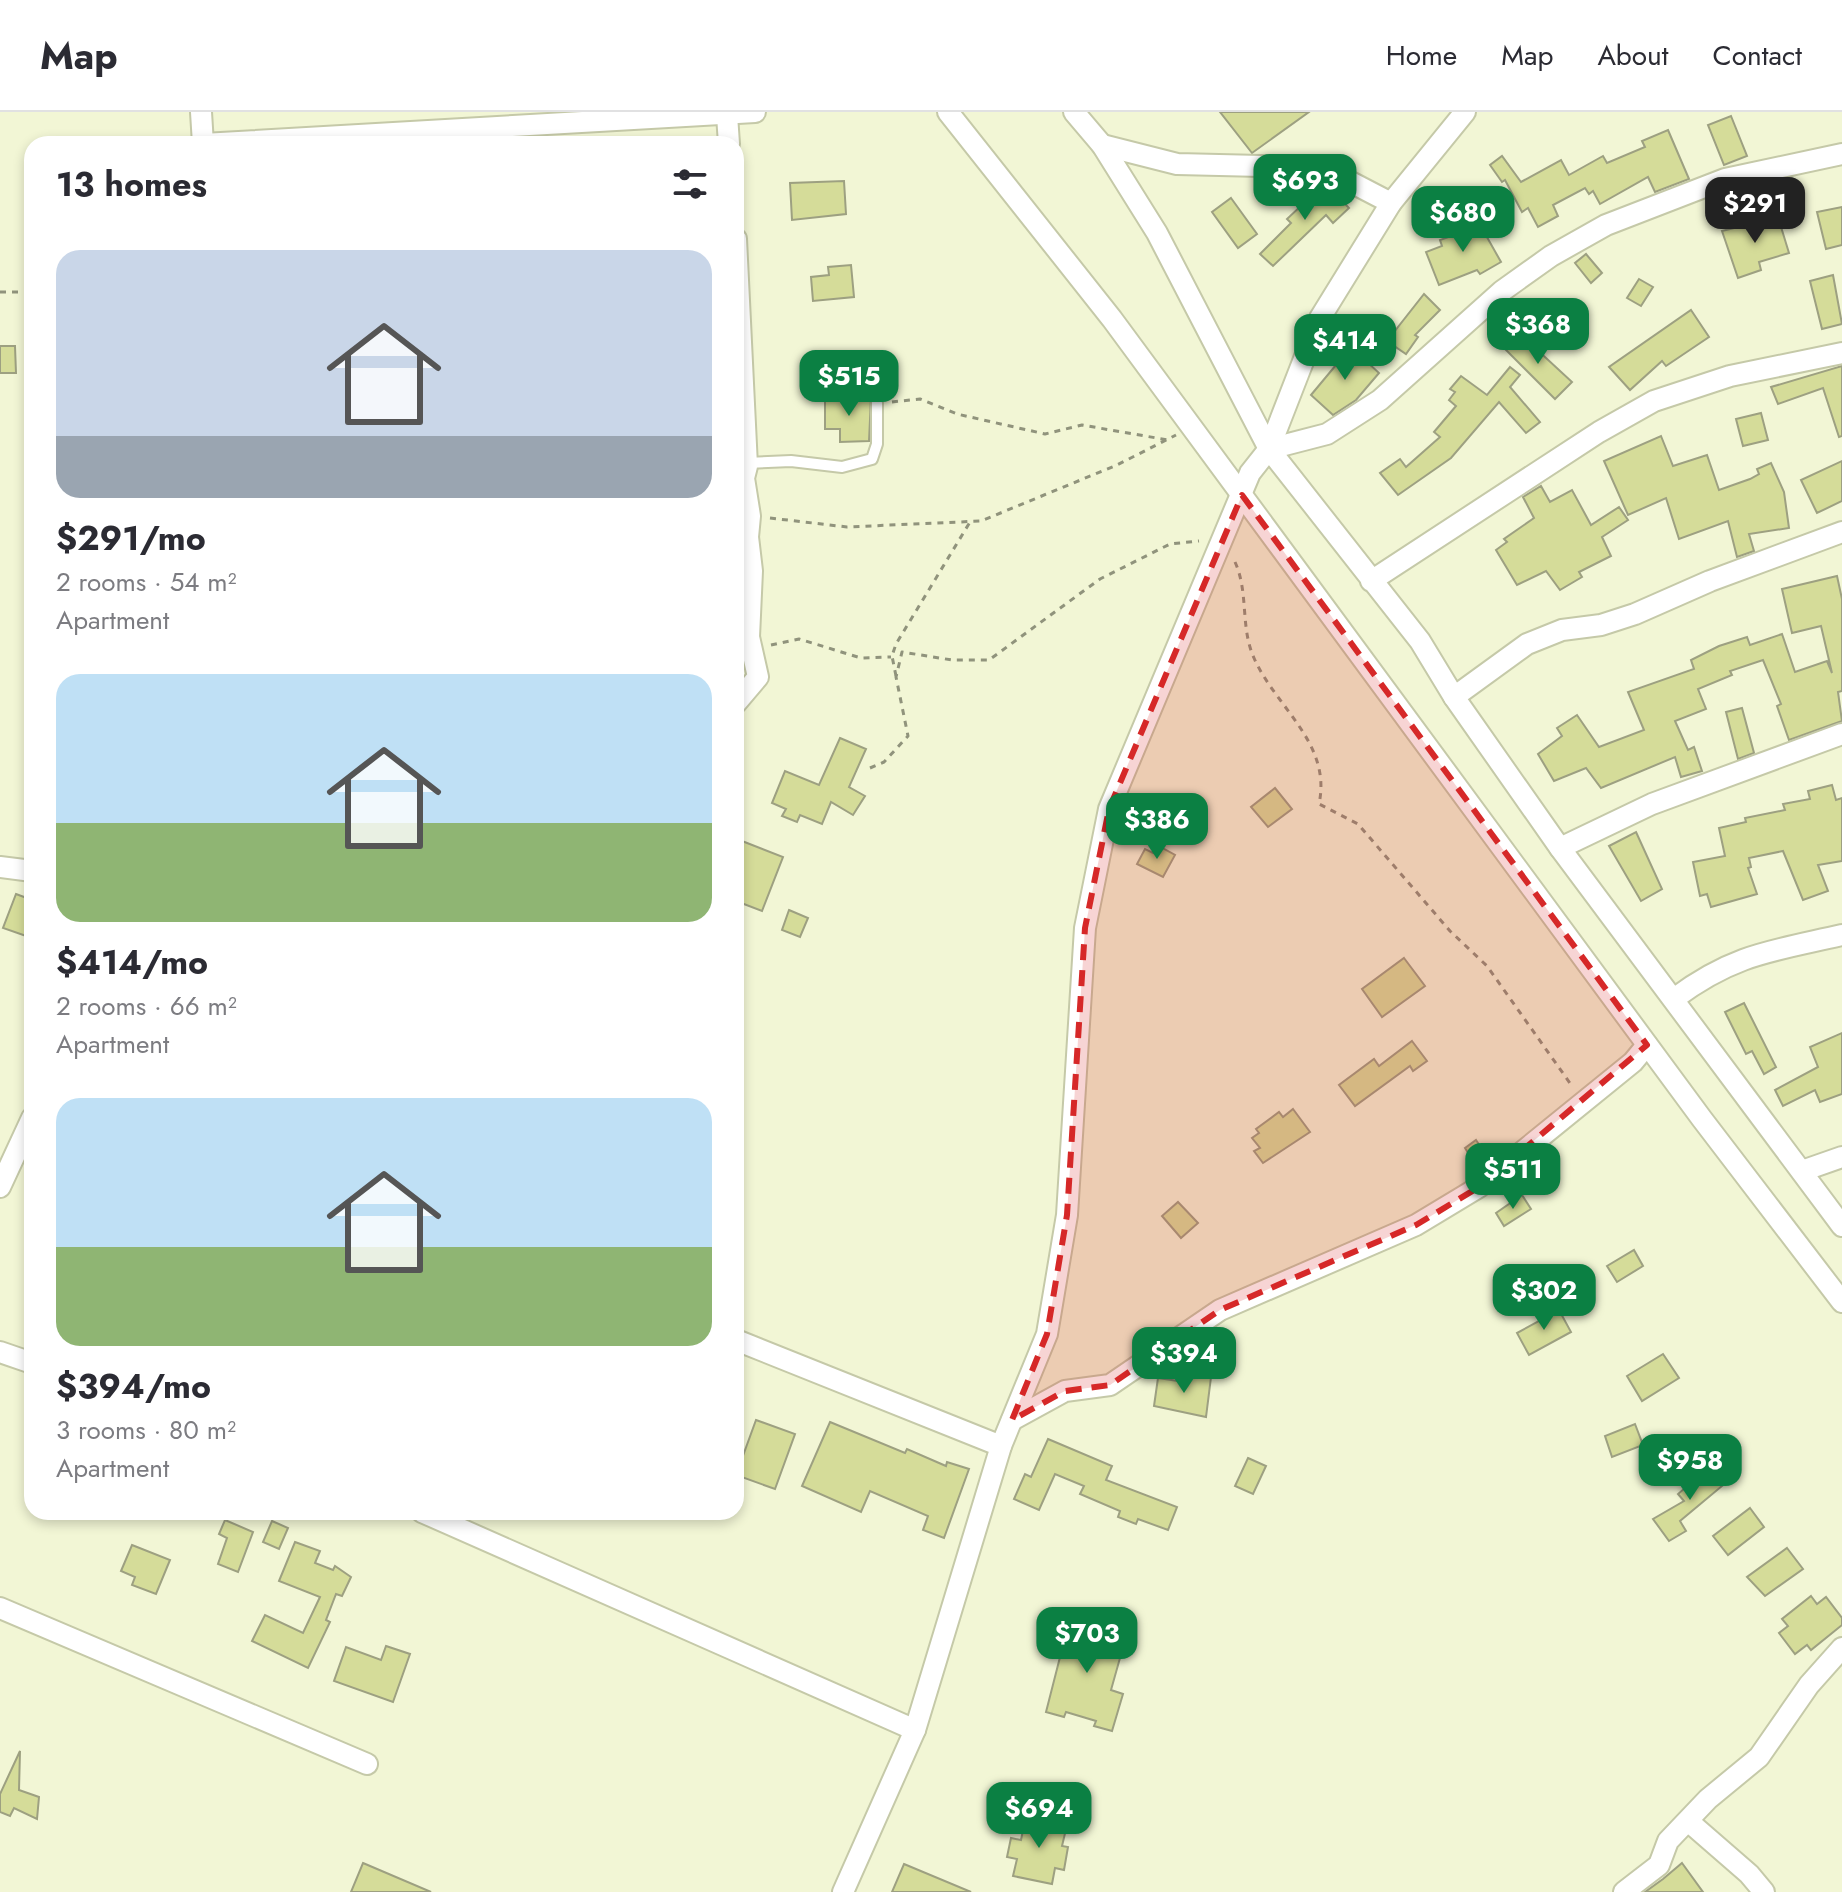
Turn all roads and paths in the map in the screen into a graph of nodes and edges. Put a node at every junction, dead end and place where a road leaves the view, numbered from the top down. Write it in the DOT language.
graph roads {
  1 [pos="201,112"];
  2 [pos="755,112"];
  3 [pos="948,112"];
  4 [pos="1074,112"];
  5 [pos="1465,112"];
  6 [pos="727,115"];
  7 [pos="202,136"];
  8 [pos="482,136"];
  9 [pos="728,136"];
  10 [pos="1102,145"];
  11 [pos="1842,154"];
  12 [pos="1391,203"];
  13 [pos="0,292"];
  14 [pos="24,292"];
  15 [pos="1842,353"];
  16 [pos="877,403"];
  17 [pos="744,418"];
  18 [pos="1191,426"];
  19 [pos="1168,440"];
  20 [pos="1269,449"];
  21 [pos="746,463"];
  22 [pos="1242,495"];
  23 [pos="750,516"];
  24 [pos="970,522"];
  25 [pos="1842,532"];
  26 [pos="1224,538"];
  27 [pos="1371,581"];
  28 [pos="751,647"];
  29 [pos="892,656"];
  30 [pos="896,677"];
  31 [pos="744,694"];
  32 [pos="1454,697"];
  33 [pos="1842,734"];
  34 [pos="870,768"];
  35 [pos="1560,848"];
  36 [pos="0,867"];
  37 [pos="24,870"];
  38 [pos="1842,935"];
  39 [pos="1675,998"];
  40 [pos="1647,1045"];
  41 [pos="1584,1102"];
  42 [pos="24,1135"];
  43 [pos="1842,1157"];
  44 [pos="1802,1171"];
  45 [pos="0,1187"];
  46 [pos="1842,1226"];
  47 [pos="1842,1302"];
  48 [pos="744,1343"];
  49 [pos="0,1352"];
  50 [pos="24,1360"];
  51 [pos="1012,1420"];
  52 [pos="1001,1446"];
  53 [pos="440,1520"];
  54 [pos="0,1608"];
  55 [pos="1842,1648"];
  56 [pos="915,1730"];
  57 [pos="367,1764"];
  58 [pos="1688,1821"];
  59 [pos="847,1890"];
  60 [pos="1624,1892"];
  61 [pos="1764,1892"];
  1 -- 7 [label="street"];
  2 -- 6 [label="street"];
  3 -- 18 [label="street"];
  4 -- 10 [label="street"];
  5 -- 12 [label="street"];
  6 -- 8 [label="street"];
  6 -- 9 [label="street"];
  10 -- 12 [label="street"];
  10 -- 20 [label="street"];
  11 -- 20 [label="street"];
  12 -- 20 [label="street"];
  13 -- 14 [label="path"];
  15 -- 27 [label="street"];
  16 -- 19 [label="path"];
  16 -- 21 [label="lane"];
  17 -- 21 [label="street"];
  18 -- 19 [label="path"];
  18 -- 22 [label="street"];
  19 -- 24 [label="path"];
  20 -- 22 [label="street"];
  20 -- 27 [label="street"];
  21 -- 23 [label="street"];
  22 -- 26 [label="street"];
  22 -- 40 [label="street"];
  23 -- 24 [label="path"];
  23 -- 28 [label="street"];
  24 -- 29 [label="path"];
  25 -- 32 [label="street"];
  26 -- 30 [label="path"];
  26 -- 41 [label="path"];
  26 -- 51 [label="street"];
  27 -- 32 [label="street"];
  28 -- 29 [label="path"];
  28 -- 31 [label="street"];
  29 -- 30 [label="path"];
  30 -- 34 [label="path"];
  32 -- 35 [label="street"];
  33 -- 35 [label="street"];
  35 -- 39 [label="street"];
  36 -- 37 [label="street"];
  38 -- 39 [label="street"];
  39 -- 44 [label="street"];
  40 -- 41 [label="street"];
  40 -- 47 [label="street"];
  41 -- 51 [label="street"];
  42 -- 45 [label="street"];
  43 -- 44 [label="street"];
  44 -- 46 [label="street"];
  48 -- 52 [label="street"];
  49 -- 50 [label="street"];
  51 -- 52 [label="street"];
  52 -- 56 [label="street"];
  53 -- 56 [label="street"];
  54 -- 57 [label="street"];
  55 -- 58 [label="street"];
  56 -- 59 [label="street"];
  58 -- 60 [label="street"];
  58 -- 61 [label="street"];
}
